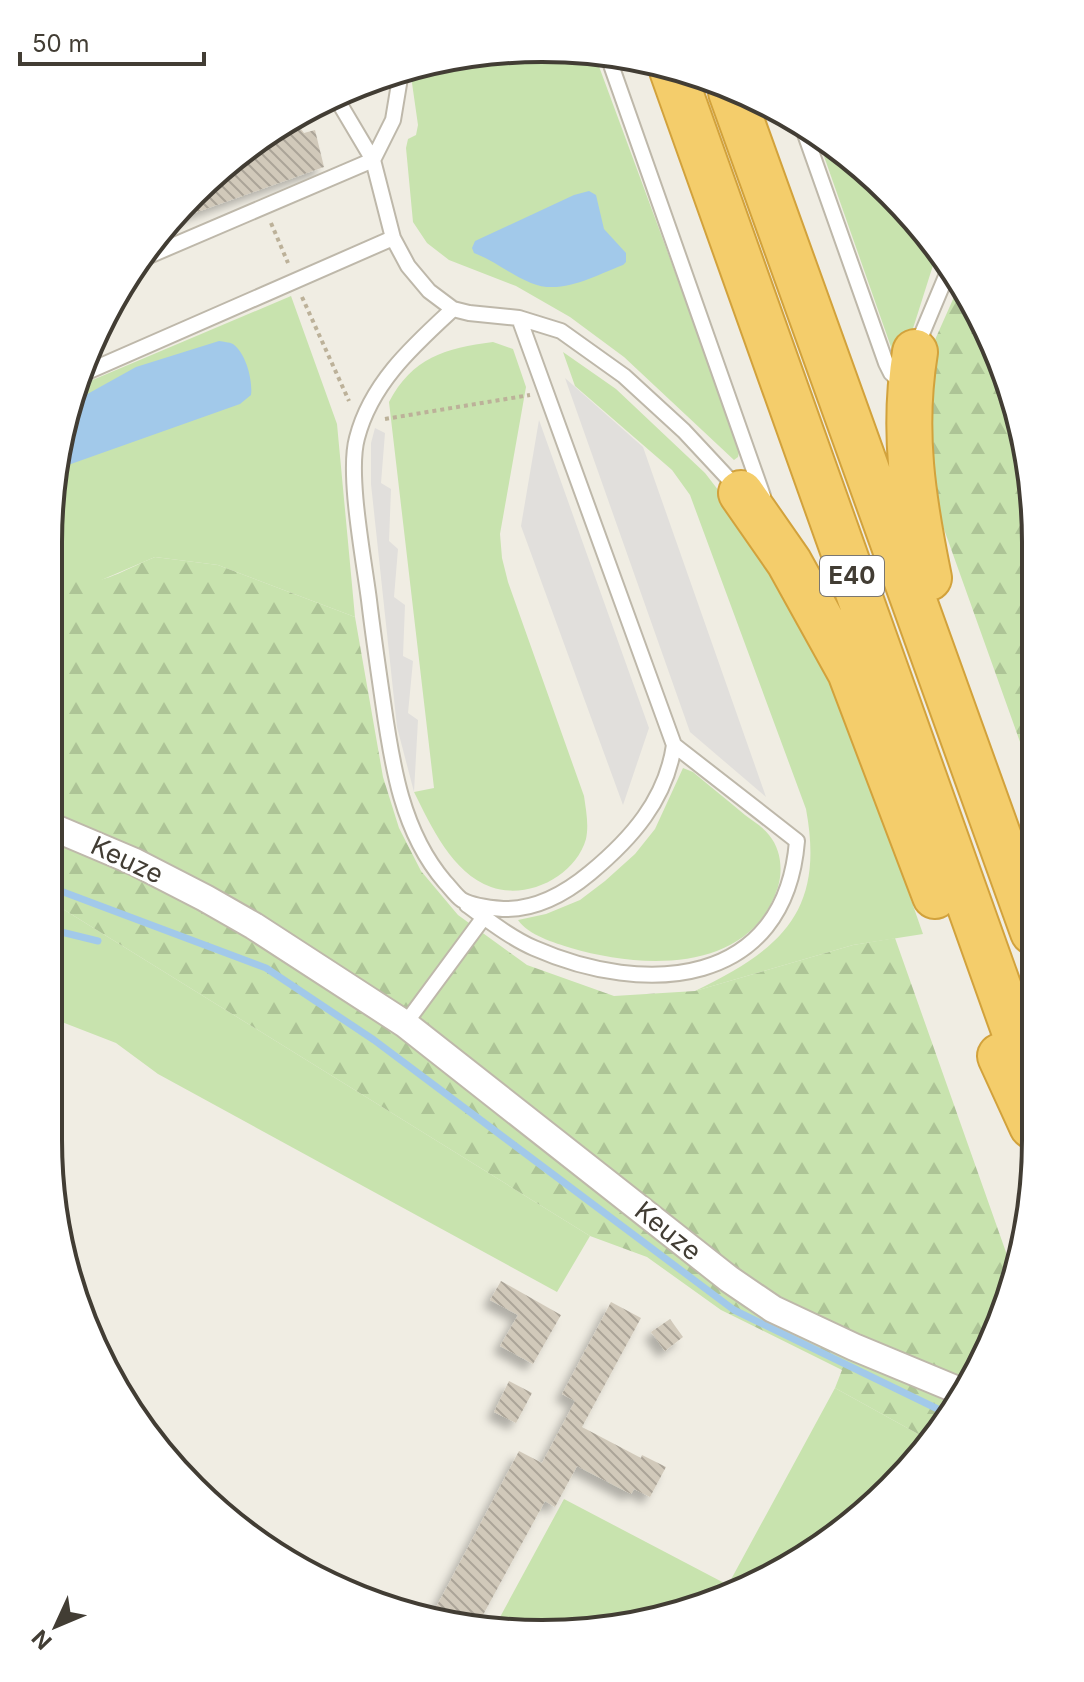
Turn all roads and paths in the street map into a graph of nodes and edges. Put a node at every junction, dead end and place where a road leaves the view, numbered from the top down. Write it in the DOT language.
graph roads {
  1 [pos="612,67"];
  2 [pos="676,81"];
  3 [pos="399,84"];
  4 [pos="735,103"];
  5 [pos="341,107"];
  6 [pos="808,142"];
  7 [pos="373,160"];
  8 [pos="265,207"];
  9 [pos="393,238"];
  10 [pos="160,251"];
  11 [pos="295,281"];
  12 [pos="945,281"];
  13 [pos="453,309"];
  14 [pos="519,318"];
  15 [pos="95,369"];
  16 [pos="912,370"];
  17 [pos="547,389"];
  18 [pos="365,414"];
  19 [pos="741,493"];
  20 [pos="789,562"];
  21 [pos="940,676"];
  22 [pos="674,745"];
  23 [pos="62,831"];
  24 [pos="461,900"];
  25 [pos="1022,902"];
  26 [pos="484,917"];
  27 [pos="405,1024"];
  28 [pos="1022,1053"];
  29 [pos="1022,1104"];
  30 [pos="953,1388"];
  1 -- 20 [label="lane"];
  2 -- 28 [label="highway, E40"];
  3 -- 7 [label="lane"];
  4 -- 21 [label="highway, E40"];
  5 -- 7 [label="lane"];
  6 -- 16 [label="lane"];
  7 -- 8 [label="lane"];
  7 -- 9 [label="lane"];
  8 -- 10 [label="lane"];
  8 -- 11 [label="path"];
  9 -- 11 [label="lane"];
  9 -- 13 [label="lane"];
  11 -- 15 [label="lane"];
  11 -- 18 [label="path"];
  12 -- 16 [label="lane"];
  13 -- 14 [label="lane"];
  13 -- 18 [label="lane"];
  14 -- 17 [label="lane"];
  14 -- 19 [label="lane"];
  16 -- 21 [label="highway"];
  17 -- 18 [label="path"];
  17 -- 22 [label="lane"];
  18 -- 24 [label="lane"];
  19 -- 20 [label="highway"];
  20 -- 29 [label="highway"];
  21 -- 25 [label="highway, E40"];
  22 -- 24 [label="lane"];
  22 -- 26 [label="lane"];
  23 -- 27 [label="street, Keuze"];
  24 -- 26 [label="lane"];
  26 -- 27 [label="lane"];
  27 -- 30 [label="street, Keuze"];
}
